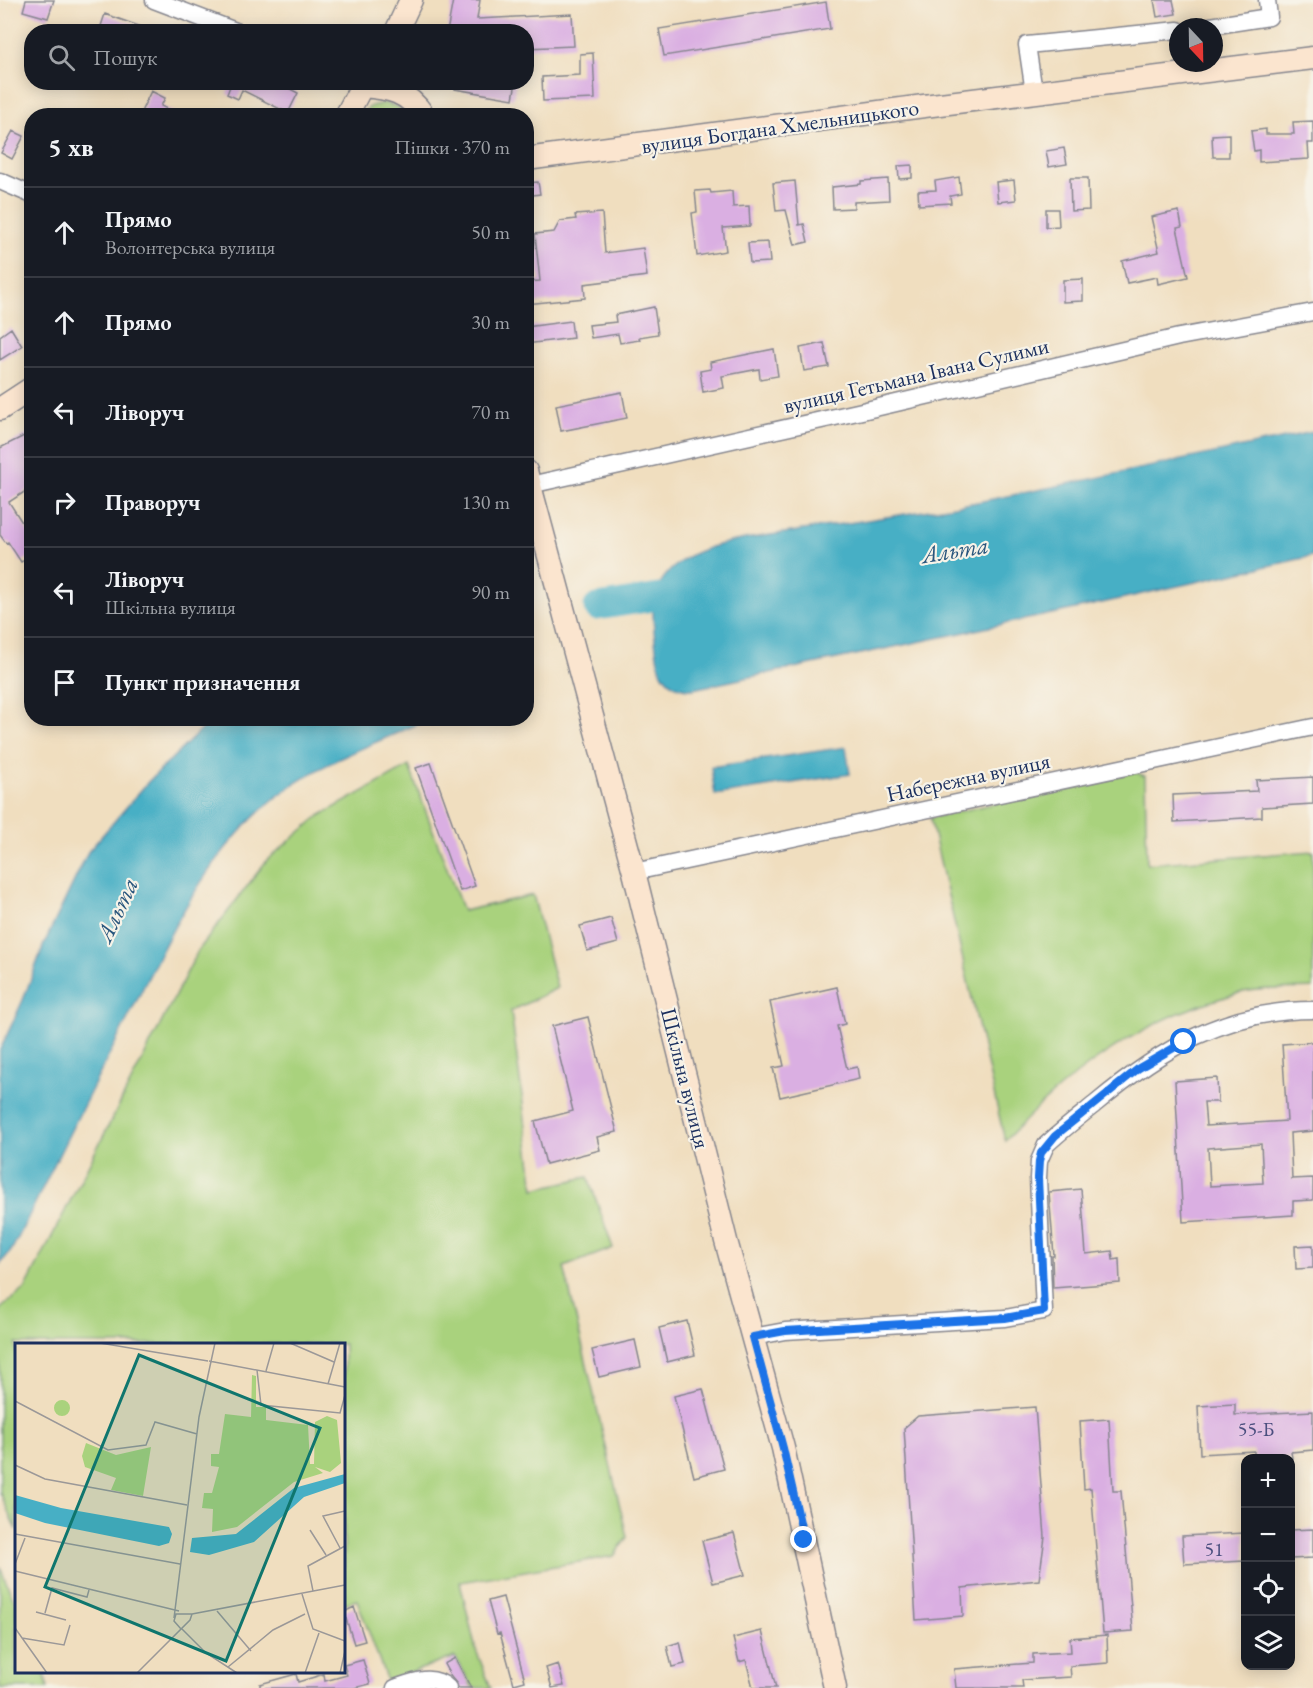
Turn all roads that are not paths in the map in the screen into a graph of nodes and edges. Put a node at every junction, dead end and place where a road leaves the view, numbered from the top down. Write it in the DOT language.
graph roads {
  1 [pos="154,0"];
  2 [pos="1268,8"];
  3 [pos="1223,21"];
  4 [pos="217,24"];
  5 [pos="1169,31"];
  6 [pos="1313,58"];
  7 [pos="358,90"];
  8 [pos="392,90"];
  9 [pos="418,90"];
  10 [pos="1034,92"];
  11 [pos="350,108"];
  12 [pos="417,108"];
  13 [pos="422,108"];
  14 [pos="534,158"];
  15 [pos="0,181"];
  16 [pos="24,192"];
  17 [pos="1313,312"];
  18 [pos="24,393"];
  19 [pos="0,409"];
  20 [pos="534,477"];
  21 [pos="534,500"];
  22 [pos="1313,728"];
  23 [pos="634,873"];
  24 [pos="1313,1010"];
  25 [pos="753,1337"];
  26 [pos="395,1688"];
  27 [pos="448,1688"];
  28 [pos="835,1688"];
  1 -- 4 [label="street"];
  2 -- 3 [label="street"];
  5 -- 10 [label="street"];
  6 -- 10 [label="main road, вулиця Богдана Хмельницького"];
  7 -- 11 [label="main road"];
  8 -- 12 [label="main road"];
  9 -- 13 [label="main road"];
  10 -- 14 [label="main road, вулиця Богдана Хмельницького"];
  15 -- 16 [label="street"];
  17 -- 20 [label="street, вулиця Гетьмана Івана Сулими"];
  18 -- 19 [label="main road"];
  21 -- 23 [label="main road, Шкільна вулиця"];
  22 -- 23 [label="street, Набережна вулиця"];
  23 -- 25 [label="main road, Шкільна вулиця"];
  24 -- 25 [label="street"];
  25 -- 28 [label="main road, Шкільна вулиця"];
  26 -- 27 [label="street"];
}
